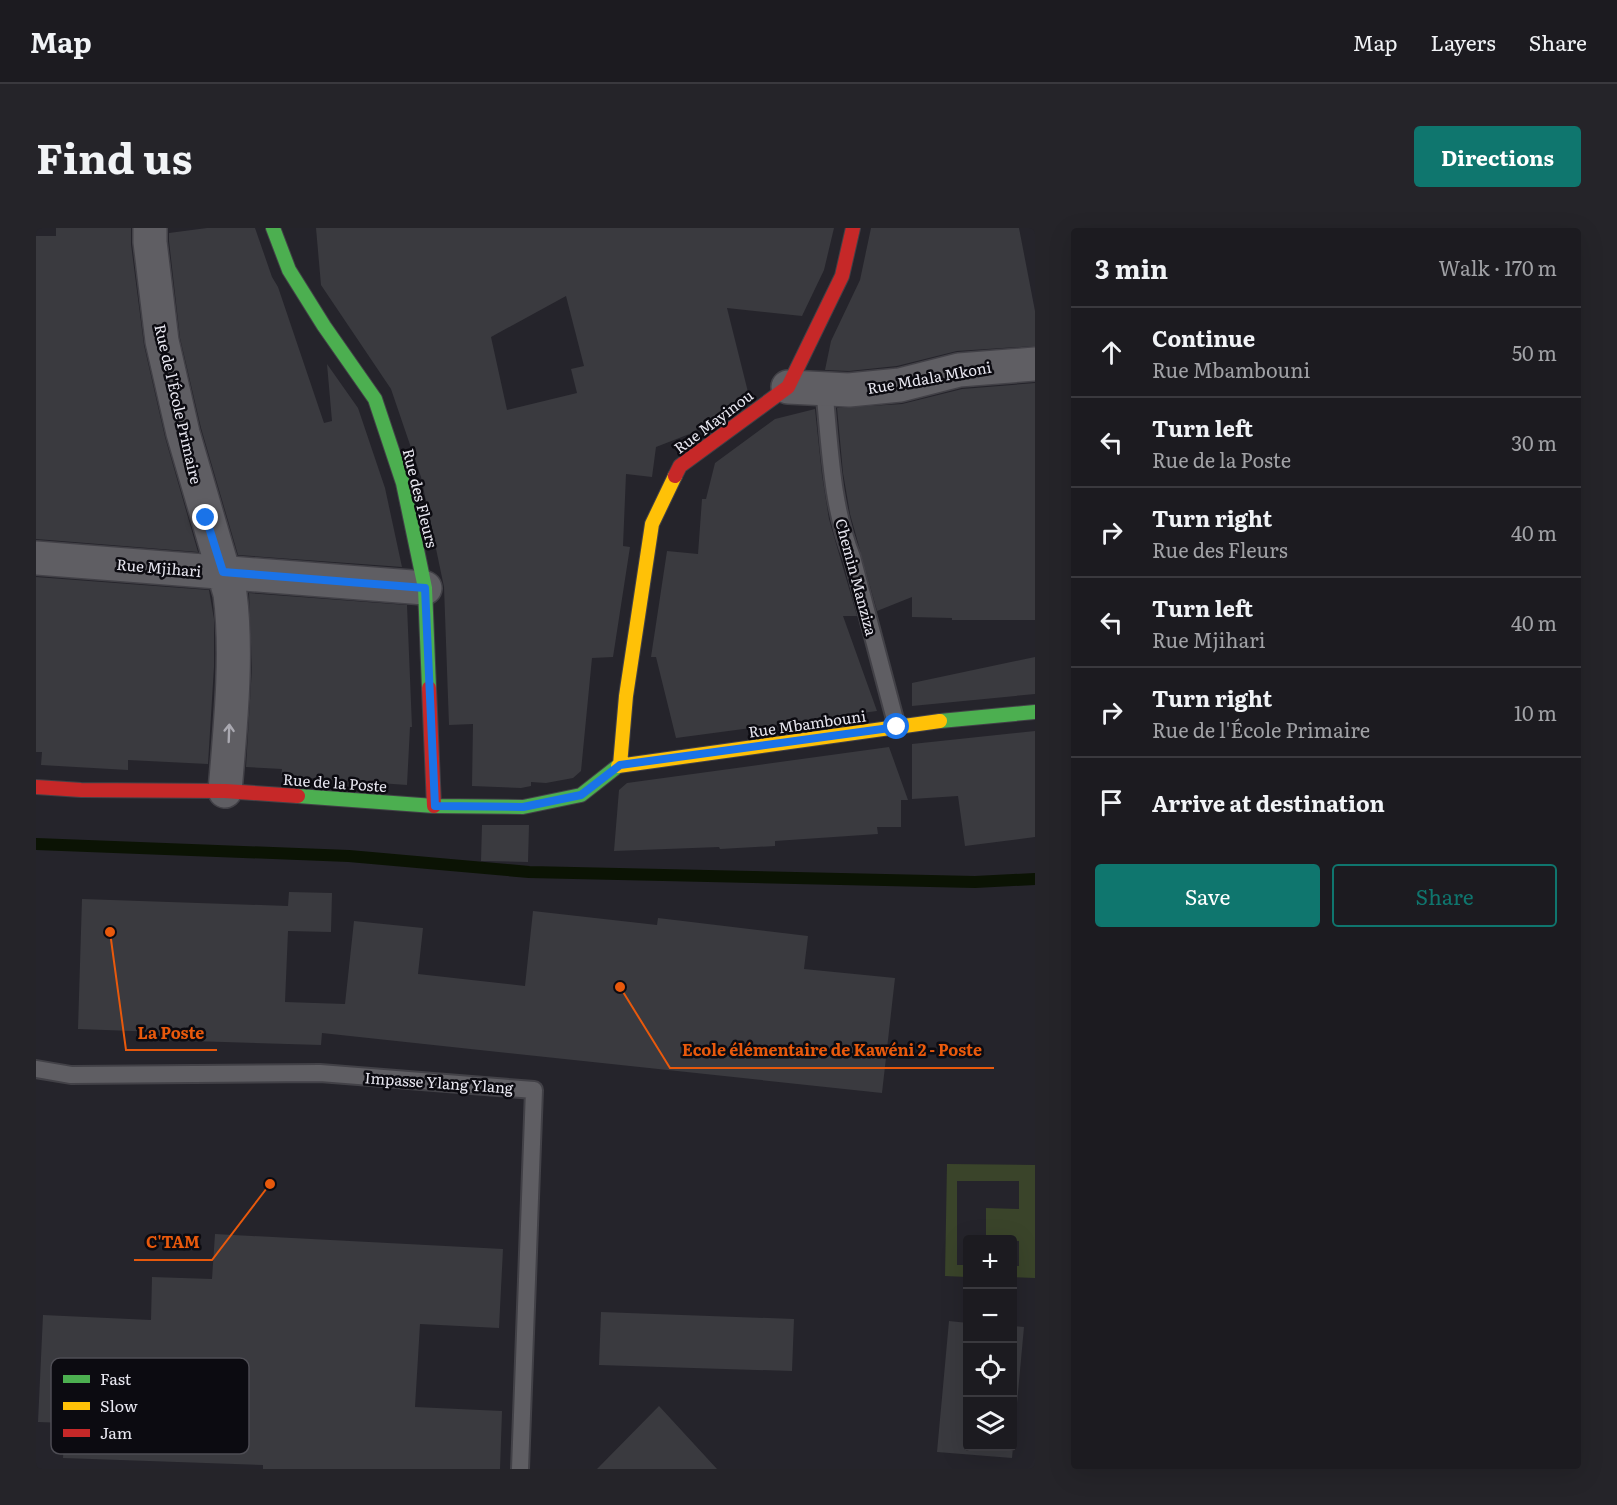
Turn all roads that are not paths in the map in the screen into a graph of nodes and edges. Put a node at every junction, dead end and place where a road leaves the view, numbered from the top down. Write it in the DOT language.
graph roads {
  1 [pos="150,228"];
  2 [pos="273,228"];
  3 [pos="853,228"];
  4 [pos="1035,364"];
  5 [pos="788,387"];
  6 [pos="824,388"];
  7 [pos="36,558"];
  8 [pos="223,572"];
  9 [pos="425,588"];
  10 [pos="1035,712"];
  11 [pos="897,727"];
  12 [pos="620,765"];
  13 [pos="36,787"];
  14 [pos="225,791"];
  15 [pos="435,806"];
  16 [pos="36,1069"];
  17 [pos="520,1469"];
  1 -- 8 [label="street, Rue de l'École Primaire"];
  2 -- 9 [label="street, Rue des Fleurs"];
  3 -- 5 [label="street, Rue Mayinou"];
  4 -- 6 [label="street, Rue Mdala Mkoni"];
  5 -- 6 [label="street, Rue Mdala Mkoni"];
  5 -- 12 [label="street, Rue Mayinou"];
  6 -- 11 [label="lane, Chemin Manziza"];
  7 -- 8 [label="street, Rue Mjihari"];
  8 -- 9 [label="street, Rue Mjihari"];
  14 -- 8 [label="street, Rue de l'École Primaire, one-way"];
  9 -- 15 [label="street, Rue des Fleurs"];
  10 -- 11 [label="street, Rue Mbambouni"];
  11 -- 12 [label="street, Rue Mbambouni"];
  12 -- 15 [label="street, Rue de la Poste"];
  13 -- 14 [label="street, Rue de la Poste"];
  14 -- 15 [label="street, Rue de la Poste"];
  16 -- 17 [label="lane, Impasse Ylang Ylang"];
}
